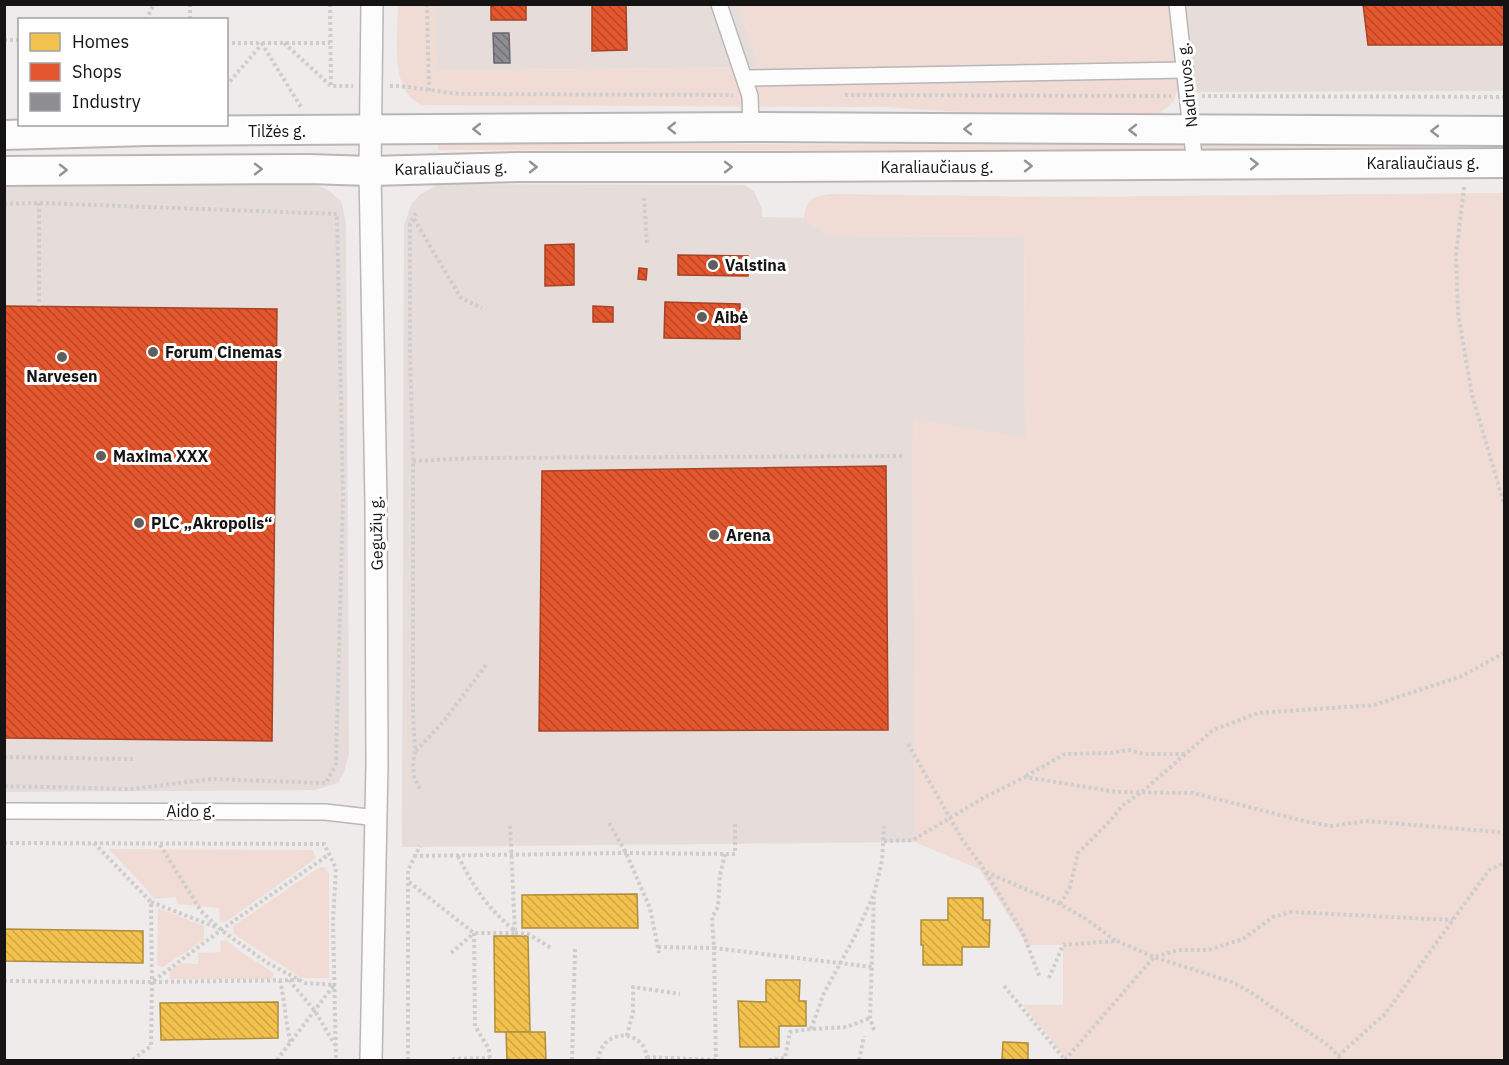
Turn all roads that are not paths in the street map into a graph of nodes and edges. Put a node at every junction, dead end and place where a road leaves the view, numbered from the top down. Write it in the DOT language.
graph roads {
  1 [pos="372,4"];
  2 [pos="719,4"];
  3 [pos="1177,4"];
  4 [pos="1186,70"];
  5 [pos="746,78"];
  6 [pos="751,127"];
  7 [pos="370,130"];
  8 [pos="1192,130"];
  9 [pos="1504,131"];
  10 [pos="4,135"];
  11 [pos="1504,163"];
  12 [pos="1195,165"];
  13 [pos="4,171"];
  14 [pos="370,171"];
  15 [pos="4,811"];
  16 [pos="377,818"];
  17 [pos="371,1060"];
  1 -- 7 [label="main road, Gegužių g."];
  2 -- 5 [label="street"];
  3 -- 4 [label="street, Nadruvos g."];
  4 -- 5 [label="street"];
  4 -- 8 [label="street, Nadruvos g."];
  5 -- 6 [label="street"];
  6 -- 7 [label="highway, Karaliaučiaus g., one-way"];
  8 -- 6 [label="highway, Karaliaučiaus g., one-way"];
  7 -- 10 [label="highway, Tilžės g."];
  7 -- 14 [label="main road, Gegužių g."];
  9 -- 8 [label="highway, Karaliaučiaus g., one-way"];
  8 -- 12 [label="street, Nadruvos g."];
  12 -- 11 [label="highway, Karaliaučiaus g., one-way"];
  14 -- 12 [label="highway, Karaliaučiaus g., one-way"];
  13 -- 14 [label="highway, one-way"];
  14 -- 16 [label="main road, Gegužių g."];
  15 -- 16 [label="street, Aido g."];
  16 -- 17 [label="main road, Gegužių g."];
}
